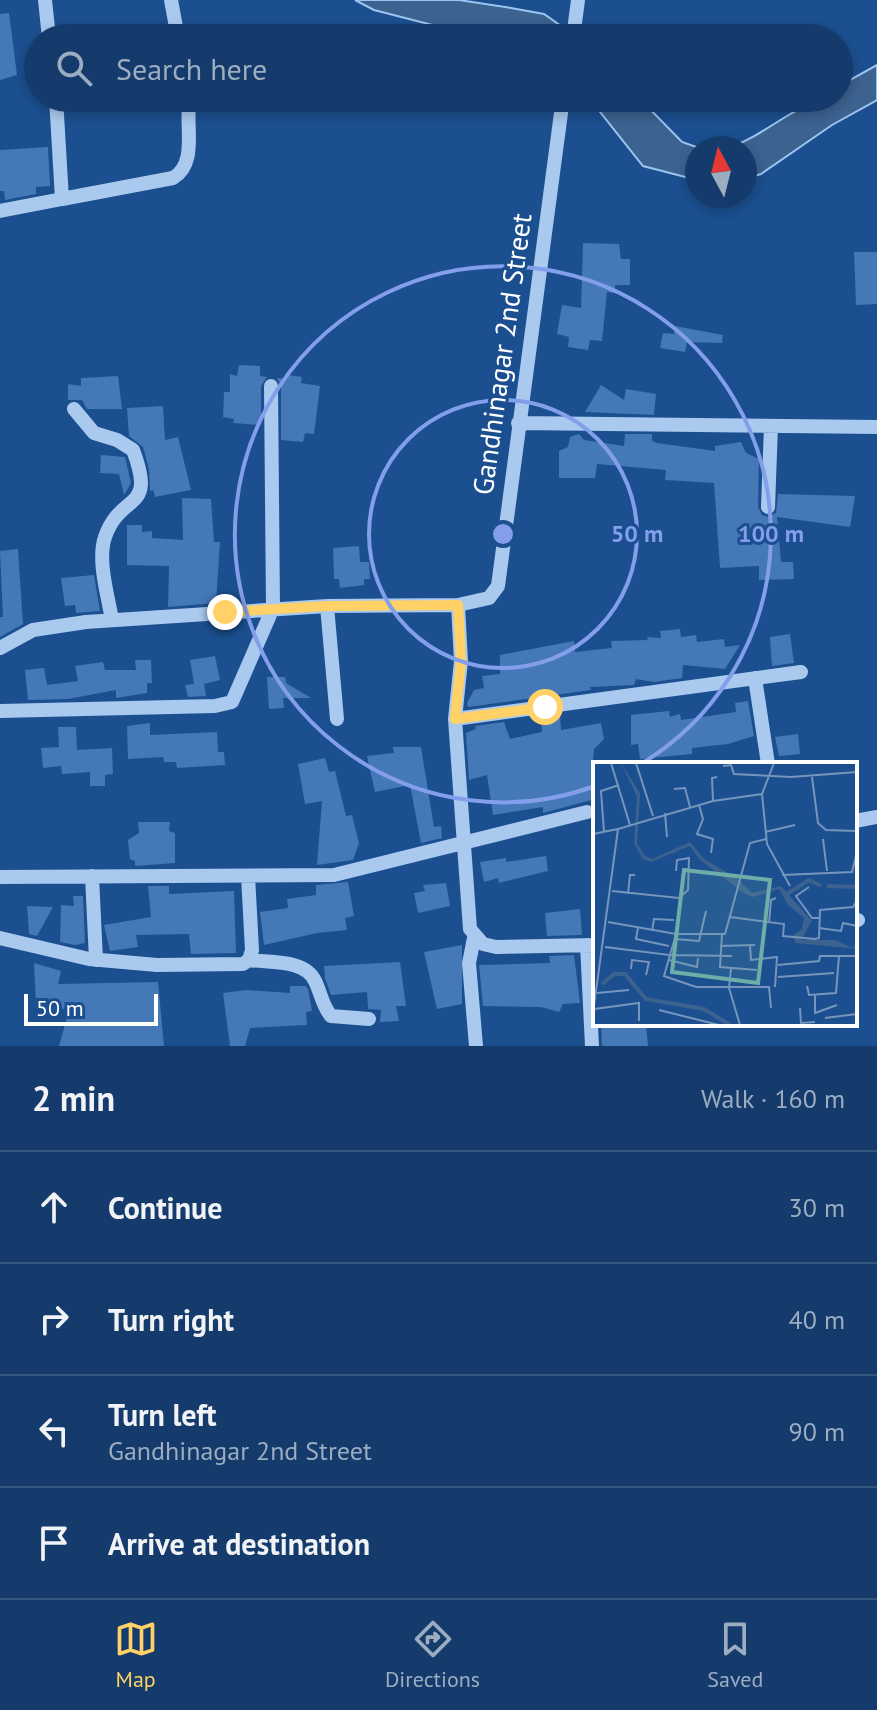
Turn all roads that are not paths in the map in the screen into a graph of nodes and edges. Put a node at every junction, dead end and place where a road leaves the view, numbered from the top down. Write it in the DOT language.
graph roads {
  1 [pos="45,0"];
  2 [pos="171,0"];
  3 [pos="578,0"];
  4 [pos="48,24"];
  5 [pos="175,24"];
  6 [pos="574,24"];
  7 [pos="57,112"];
  8 [pos="190,112"];
  9 [pos="561,112"];
  10 [pos="62,199"];
  11 [pos="0,211"];
  12 [pos="271,386"];
  13 [pos="74,409"];
  14 [pos="518,423"];
  15 [pos="771,426"];
  16 [pos="877,427"];
  17 [pos="768,507"];
  18 [pos="458,605"];
  19 [pos="327,606"];
  20 [pos="273,608"];
  21 [pos="112,620"];
  22 [pos="0,648"];
  23 [pos="801,672"];
  24 [pos="755,678"];
  25 [pos="0,711"];
  26 [pos="337,719"];
  27 [pos="455,719"];
  28 [pos="768,762"];
  29 [pos="587,812"];
  30 [pos="877,817"];
  31 [pos="857,821"];
  32 [pos="463,841"];
  33 [pos="92,876"];
  34 [pos="248,876"];
  35 [pos="0,877"];
  36 [pos="0,938"];
  37 [pos="474,938"];
  38 [pos="591,945"];
  39 [pos="96,960"];
  40 [pos="249,960"];
  41 [pos="369,1019"];
  42 [pos="476,1046"];
  43 [pos="592,1046"];
  1 -- 4 [label="street"];
  2 -- 5 [label="street"];
  3 -- 6 [label="street"];
  7 -- 10 [label="street"];
  8 -- 10 [label="street"];
  9 -- 14 [label="street, Gandhinagar 2nd Street"];
  10 -- 11 [label="street"];
  12 -- 20 [label="street"];
  13 -- 21 [label="street"];
  14 -- 15 [label="street"];
  14 -- 18 [label="street, Gandhinagar 2nd Street"];
  15 -- 16 [label="street"];
  15 -- 17 [label="street"];
  18 -- 19 [label="street, Gandhinagar 2nd Street"];
  18 -- 27 [label="street"];
  19 -- 20 [label="street, Gandhinagar 2nd Street"];
  19 -- 26 [label="street"];
  20 -- 21 [label="street, Gandhinagar 2nd Street"];
  20 -- 25 [label="street"];
  21 -- 22 [label="street, Gandhinagar 2nd Street"];
  23 -- 24 [label="street"];
  24 -- 27 [label="street"];
  24 -- 28 [label="street"];
  27 -- 32 [label="street"];
  29 -- 32 [label="street"];
  30 -- 31 [label="street"];
  32 -- 34 [label="street"];
  32 -- 37 [label="street"];
  33 -- 34 [label="street"];
  33 -- 35 [label="street"];
  33 -- 39 [label="street"];
  34 -- 40 [label="street"];
  36 -- 39 [label="street"];
  37 -- 38 [label="street"];
  37 -- 42 [label="street"];
  38 -- 43 [label="street"];
  39 -- 40 [label="street"];
  40 -- 41 [label="street"];
}
